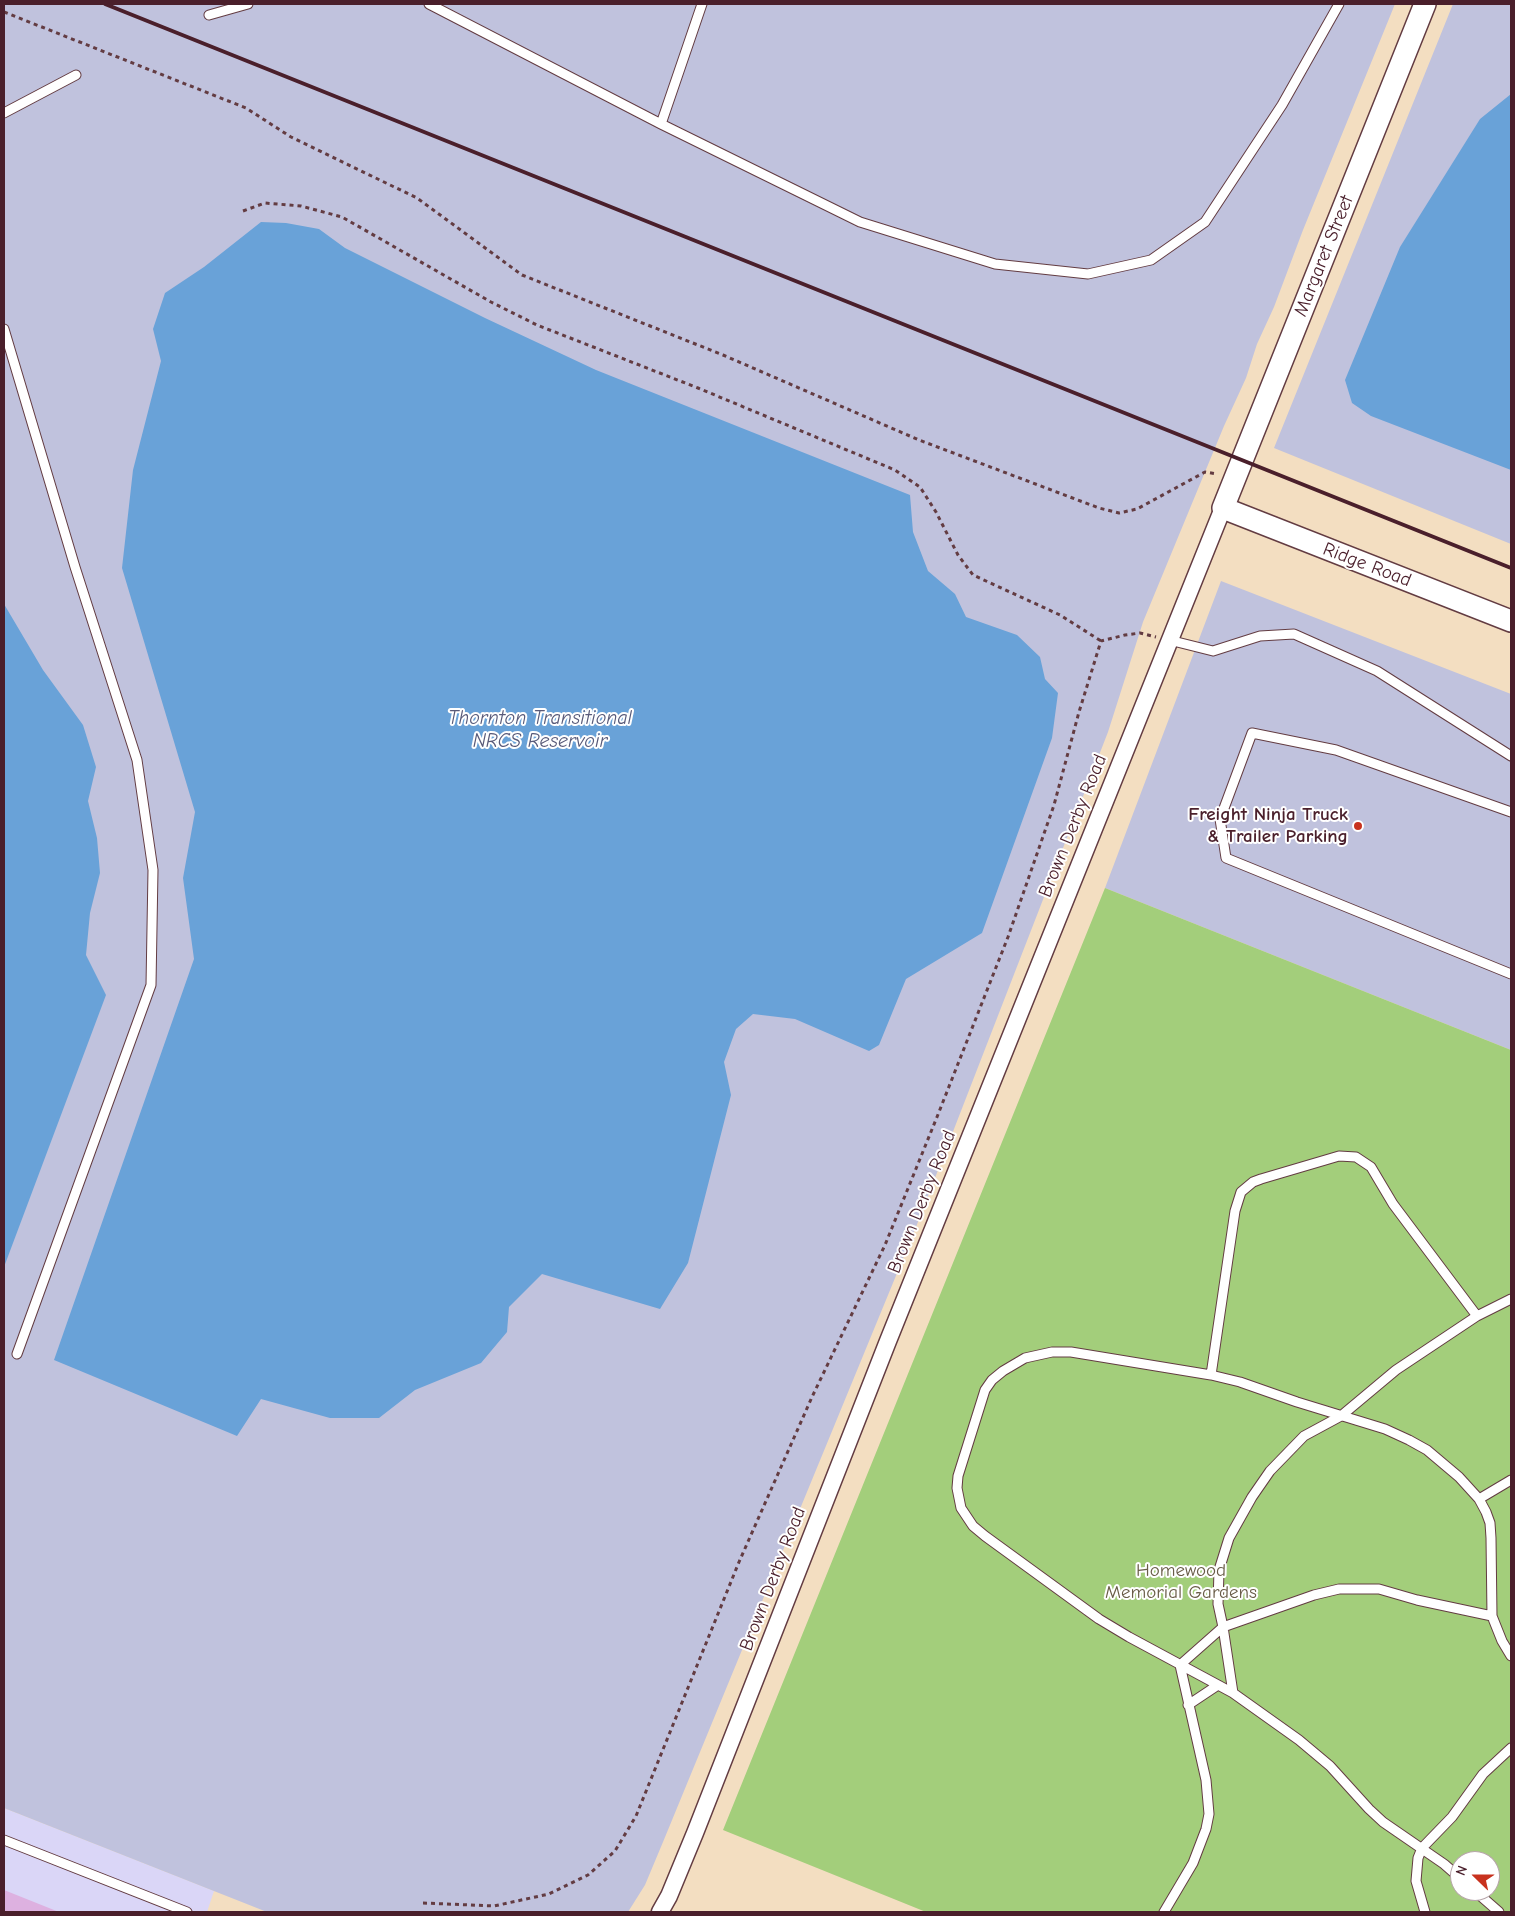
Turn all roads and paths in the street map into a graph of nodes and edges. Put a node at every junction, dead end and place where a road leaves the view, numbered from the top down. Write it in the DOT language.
graph roads {
  1 [pos="248,4"];
  2 [pos="429,4"];
  3 [pos="702,4"];
  4 [pos="1339,4"];
  5 [pos="1425,4"];
  6 [pos="4,12"];
  7 [pos="209,15"];
  8 [pos="76,74"];
  9 [pos="4,113"];
  10 [pos="661,124"];
  11 [pos="243,210"];
  12 [pos="4,329"];
  13 [pos="1235,478"];
  14 [pos="1224,508"];
  15 [pos="1511,621"];
  16 [pos="1169,640"];
  17 [pos="1101,641"];
  18 [pos="1511,756"];
  19 [pos="1511,812"];
  20 [pos="1511,974"];
  21 [pos="1511,1299"];
  22 [pos="1477,1316"];
  23 [pos="17,1354"];
  24 [pos="1211,1375"];
  25 [pos="1341,1416"];
  26 [pos="1511,1480"];
  27 [pos="1479,1499"];
  28 [pos="1492,1616"];
  29 [pos="1223,1627"];
  30 [pos="1511,1656"];
  31 [pos="1180,1665"];
  32 [pos="1218,1685"];
  33 [pos="1232,1693"];
  34 [pos="1188,1705"];
  35 [pos="1511,1748"];
  36 [pos="4,1840"];
  37 [pos="1422,1848"];
  38 [pos="1450,1869"];
  39 [pos="1486,1901"];
  40 [pos="423,1903"];
  41 [pos="187,1912"];
  42 [pos="660,1912"];
  43 [pos="1164,1912"];
  44 [pos="1426,1912"];
  45 [pos="1499,1912"];
  1 -- 7 [label="lane"];
  2 -- 10 [label="lane"];
  3 -- 10 [label="lane"];
  4 -- 10 [label="lane"];
  5 -- 13 [label="street, Margaret Street"];
  6 -- 13 [label="path"];
  8 -- 9 [label="lane"];
  11 -- 17 [label="path"];
  12 -- 23 [label="lane"];
  13 -- 14 [label="street, Margaret Street"];
  14 -- 15 [label="street, Ridge Road"];
  14 -- 16 [label="street, Brown Derby Road"];
  16 -- 17 [label="path"];
  16 -- 18 [label="lane"];
  16 -- 42 [label="street, Brown Derby Road"];
  17 -- 40 [label="path"];
  19 -- 20 [label="lane"];
  21 -- 22 [label="lane"];
  22 -- 24 [label="lane"];
  22 -- 25 [label="lane"];
  24 -- 25 [label="lane"];
  24 -- 31 [label="lane"];
  25 -- 27 [label="lane"];
  25 -- 29 [label="lane"];
  26 -- 27 [label="lane"];
  27 -- 28 [label="lane"];
  28 -- 29 [label="lane"];
  28 -- 30 [label="lane"];
  29 -- 31 [label="lane"];
  29 -- 33 [label="lane"];
  31 -- 32 [label="lane"];
  31 -- 34 [label="lane"];
  32 -- 33 [label="lane"];
  32 -- 34 [label="lane"];
  33 -- 37 [label="lane"];
  34 -- 43 [label="lane"];
  35 -- 37 [label="lane"];
  36 -- 41 [label="lane"];
  37 -- 38 [label="lane"];
  37 -- 44 [label="lane"];
  39 -- 45 [label="lane"];
}
